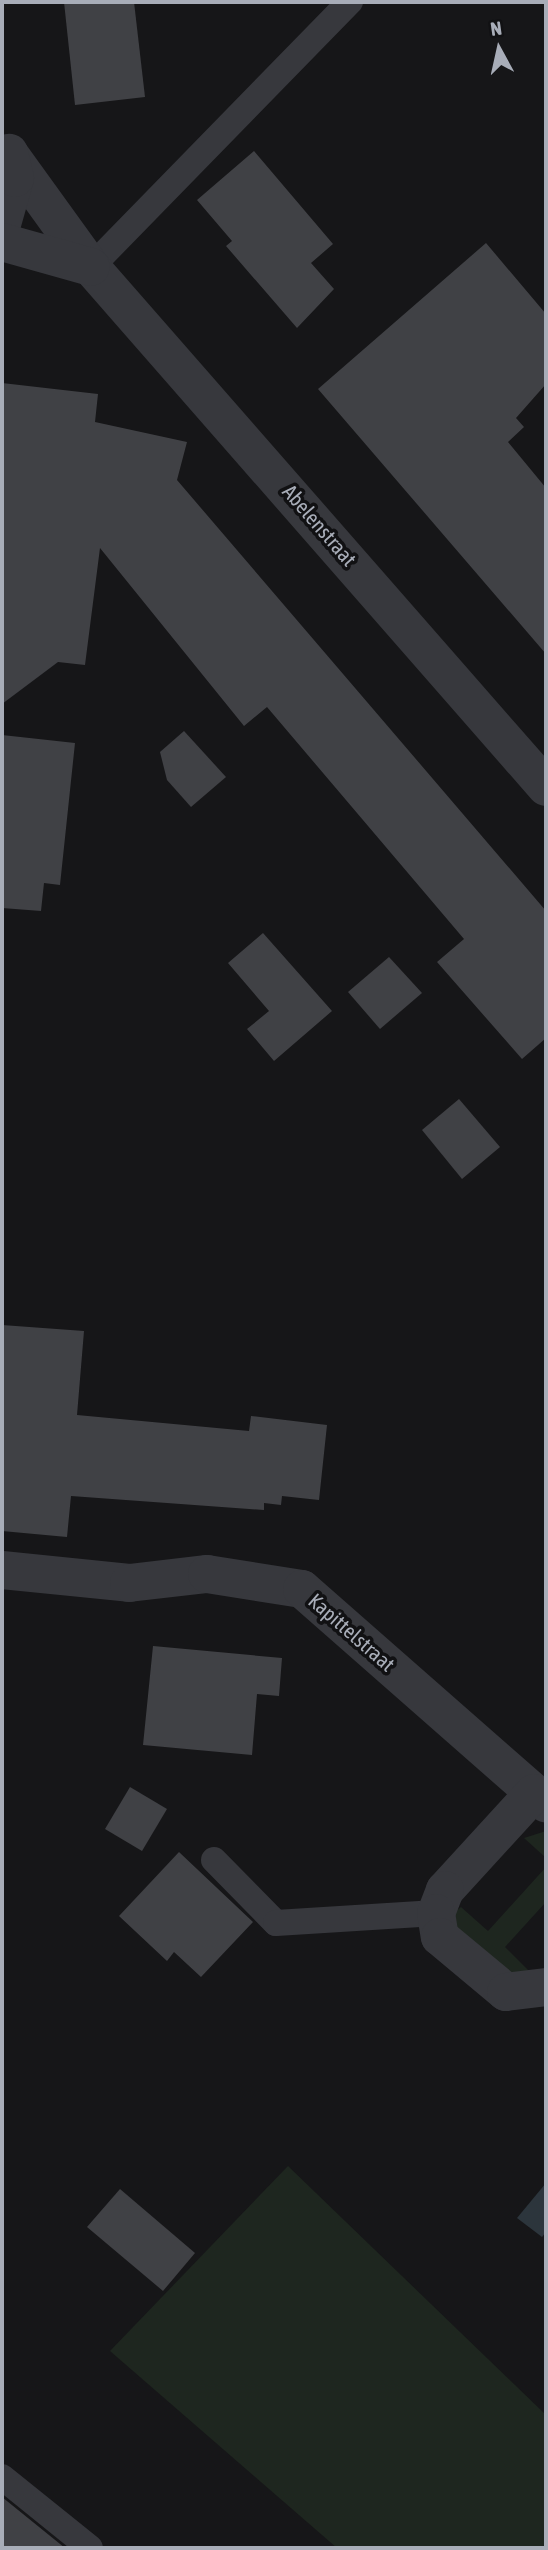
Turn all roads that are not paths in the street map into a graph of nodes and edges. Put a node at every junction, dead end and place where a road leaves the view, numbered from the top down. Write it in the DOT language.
graph roads {
  1 [pos="350,2"];
  2 [pos="6,146"];
  3 [pos="2,224"];
  4 [pos="2,242"];
  5 [pos="91,267"];
  6 [pos="546,787"];
  7 [pos="2,1570"];
  8 [pos="540,1798"];
  9 [pos="214,1860"];
  10 [pos="436,1913"];
  11 [pos="546,1987"];
  12 [pos="2,2477"];
  13 [pos="90,2548"];
  1 -- 5 [label="lane"];
  2 -- 3 [label="street"];
  2 -- 5 [label="street, Abelenstraat"];
  4 -- 5 [label="street"];
  5 -- 6 [label="street, Abelenstraat"];
  7 -- 8 [label="street, Kapittelstraat"];
  8 -- 10 [label="street, Kapittelstraat"];
  9 -- 10 [label="lane"];
  10 -- 11 [label="street"];
  12 -- 13 [label="lane"];
}
